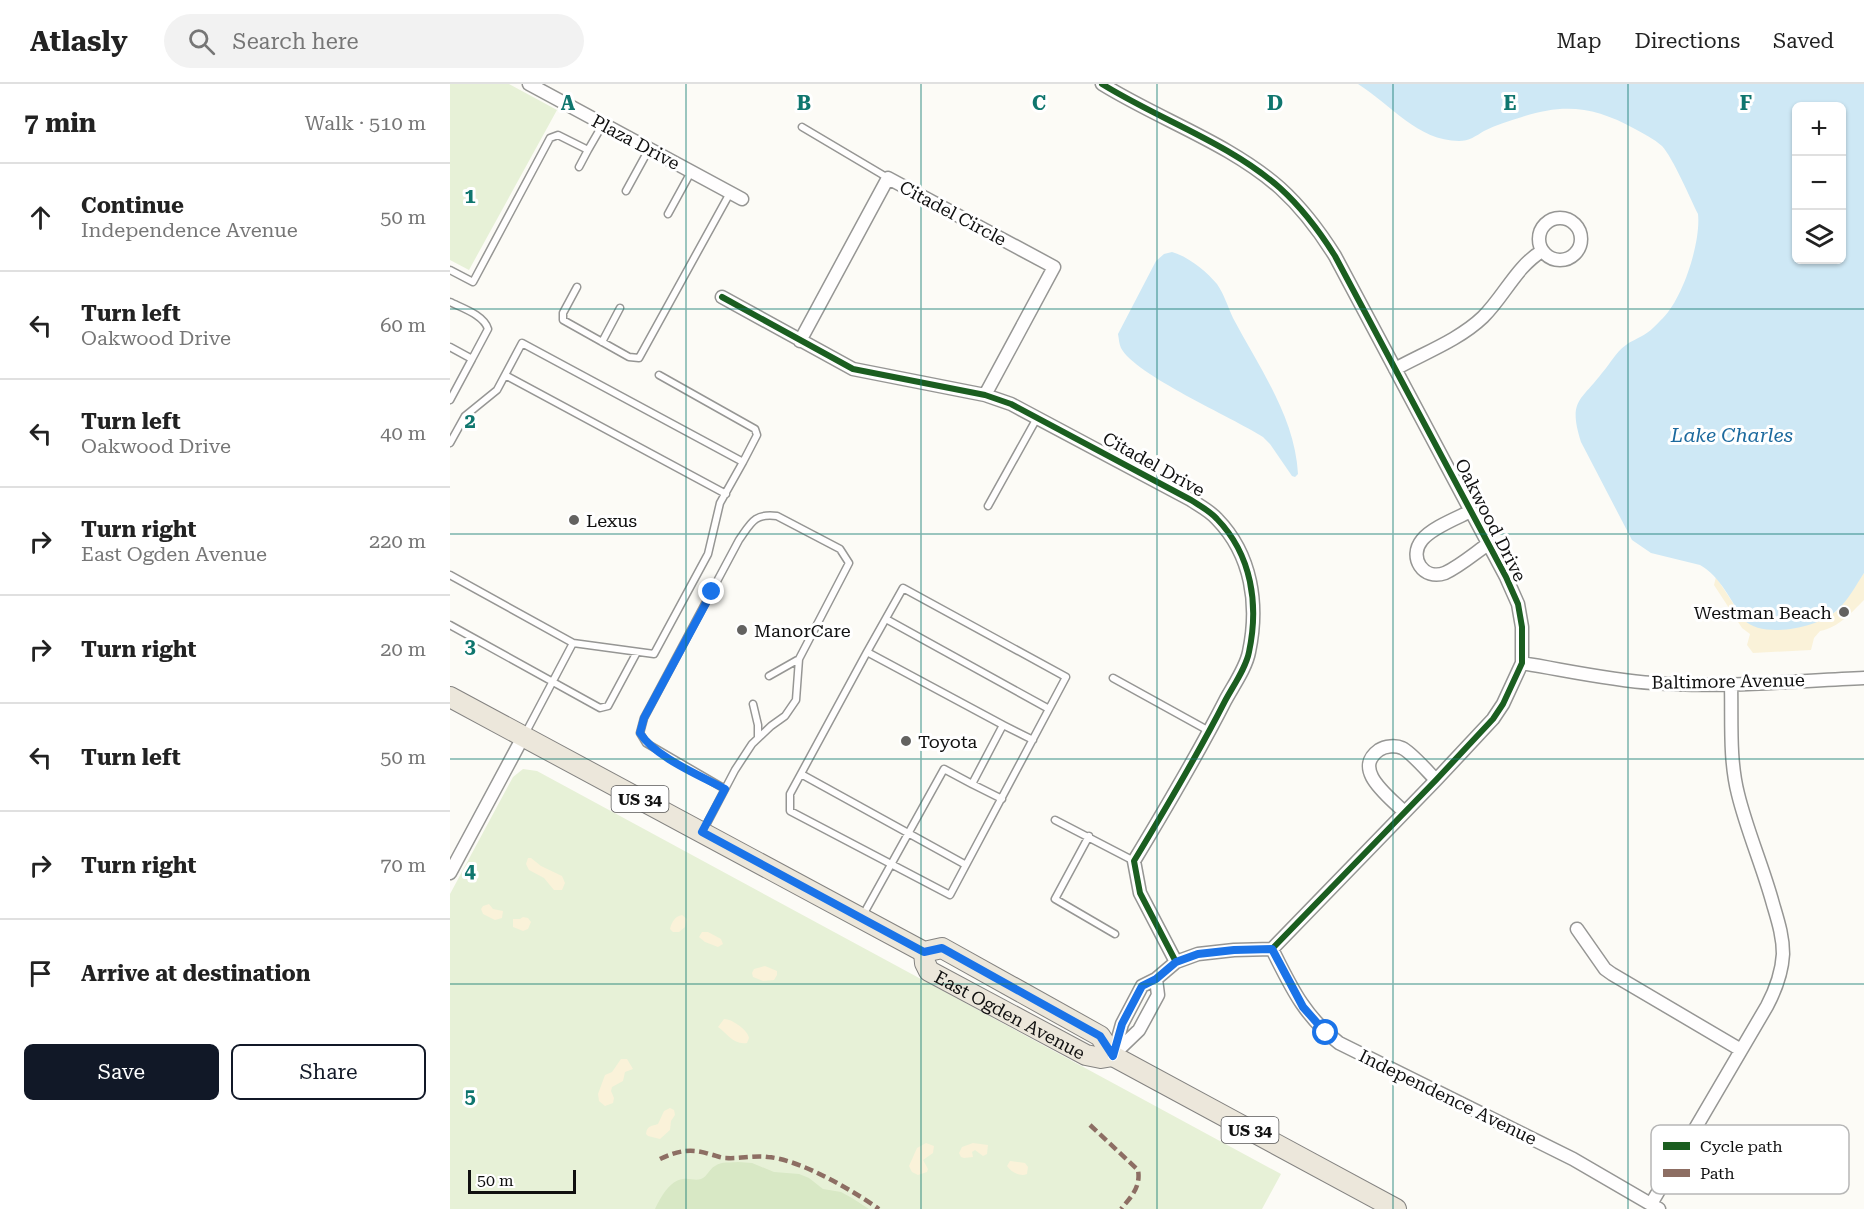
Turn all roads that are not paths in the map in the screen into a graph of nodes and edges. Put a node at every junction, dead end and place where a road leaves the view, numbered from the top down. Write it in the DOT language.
graph roads {
  1 [pos="529,84"];
  2 [pos="1102,84"];
  3 [pos="603,124"];
  4 [pos="802,127"];
  5 [pos="649,149"];
  6 [pos="588,150"];
  7 [pos="579,167"];
  8 [pos="691,172"];
  9 [pos="888,178"];
  10 [pos="626,191"];
  11 [pos="730,193"];
  12 [pos="742,199"];
  13 [pos="668,214"];
  14 [pos="1542,251"];
  15 [pos="450,270"];
  16 [pos="577,286"];
  17 [pos="722,297"];
  18 [pos="450,302"];
  19 [pos="620,308"];
  20 [pos="800,340"];
  21 [pos="602,342"];
  22 [pos="450,347"];
  23 [pos="472,359"];
  24 [pos="1395,369"];
  25 [pos="506,375"];
  26 [pos="659,375"];
  27 [pos="985,395"];
  28 [pos="450,400"];
  29 [pos="1037,418"];
  30 [pos="450,443"];
  31 [pos="743,462"];
  32 [pos="726,494"];
  33 [pos="988,506"];
  34 [pos="1471,511"];
  35 [pos="1488,544"];
  36 [pos="450,575"];
  37 [pos="886,619"];
  38 [pos="450,625"];
  39 [pos="573,643"];
  40 [pos="637,652"];
  41 [pos="867,652"];
  42 [pos="800,659"];
  43 [pos="1522,663"];
  44 [pos="769,676"];
  45 [pos="1113,678"];
  46 [pos="1864,678"];
  47 [pos="553,680"];
  48 [pos="1731,684"];
  49 [pos="450,697"];
  50 [pos="753,704"];
  51 [pos="1049,709"];
  52 [pos="1003,725"];
  53 [pos="1209,731"];
  54 [pos="524,737"];
  55 [pos="758,738"];
  56 [pos="1033,740"];
  57 [pos="801,774"];
  58 [pos="1436,780"];
  59 [pos="972,784"];
  60 [pos="725,789"];
  61 [pos="1002,799"];
  62 [pos="1404,812"];
  63 [pos="1055,820"];
  64 [pos="702,832"];
  65 [pos="908,833"];
  66 [pos="1089,836"];
  67 [pos="1134,861"];
  68 [pos="891,865"];
  69 [pos="966,866"];
  70 [pos="450,873"];
  71 [pos="861,918"];
  72 [pos="1577,929"];
  73 [pos="1115,934"];
  74 [pos="1272,949"];
  75 [pos="1176,962"];
  76 [pos="1156,979"];
  77 [pos="1741,1050"];
  78 [pos="1113,1056"];
  79 [pos="1700,1125"];
  80 [pos="1655,1206"];
  81 [pos="1390,1208"];
  1 -- 3 [label="street, Plaza Drive"];
  2 -- 24 [label="street, Oakwood Drive"];
  3 -- 5 [label="street, Plaza Drive"];
  3 -- 6 [label="lane"];
  4 -- 9 [label="lane"];
  5 -- 8 [label="street, Plaza Drive"];
  5 -- 10 [label="lane"];
  6 -- 7 [label="lane"];
  6 -- 15 [label="lane"];
  8 -- 11 [label="street, Plaza Drive"];
  8 -- 13 [label="lane"];
  9 -- 20 [label="street, Citadel Circle"];
  9 -- 27 [label="street, Citadel Circle"];
  11 -- 12 [label="street, Plaza Drive"];
  11 -- 21 [label="lane"];
  14 -- 24 [label="street"];
  16 -- 21 [label="lane"];
  17 -- 20 [label="street, Citadel Drive"];
  18 -- 23 [label="lane"];
  19 -- 21 [label="lane"];
  20 -- 27 [label="street, Citadel Drive"];
  22 -- 23 [label="lane"];
  23 -- 28 [label="lane"];
  24 -- 34 [label="street, Oakwood Drive"];
  25 -- 30 [label="lane"];
  25 -- 31 [label="lane"];
  25 -- 32 [label="lane"];
  26 -- 31 [label="lane"];
  27 -- 29 [label="street, Citadel Drive"];
  29 -- 33 [label="lane"];
  29 -- 53 [label="street, Citadel Drive"];
  31 -- 32 [label="lane"];
  32 -- 40 [label="lane"];
  34 -- 35 [label="street, Oakwood Drive"];
  34 -- 35 [label="street, Oakwood Drive"];
  35 -- 43 [label="street, Oakwood Drive"];
  36 -- 39 [label="lane"];
  37 -- 41 [label="lane"];
  37 -- 51 [label="lane"];
  37 -- 51 [label="lane"];
  38 -- 47 [label="lane"];
  39 -- 40 [label="lane"];
  39 -- 47 [label="lane"];
  40 -- 47 [label="lane"];
  41 -- 52 [label="lane"];
  41 -- 57 [label="lane"];
  42 -- 44 [label="lane"];
  42 -- 55 [label="lane"];
  42 -- 60 [label="lane"];
  43 -- 48 [label="street, Baltimore Avenue"];
  43 -- 58 [label="street, Oakwood Drive"];
  45 -- 53 [label="lane"];
  46 -- 48 [label="street, Baltimore Avenue"];
  47 -- 54 [label="lane"];
  48 -- 77 [label="street"];
  49 -- 54 [label="main road, East Ogden Avenue / US 34"];
  50 -- 55 [label="lane"];
  51 -- 56 [label="lane"];
  52 -- 56 [label="lane"];
  52 -- 59 [label="lane"];
  53 -- 67 [label="street, Citadel Drive"];
  54 -- 64 [label="main road, East Ogden Avenue / US 34"];
  54 -- 70 [label="street"];
  55 -- 60 [label="lane"];
  56 -- 61 [label="lane"];
  57 -- 65 [label="lane"];
  57 -- 68 [label="lane"];
  58 -- 62 [label="street, Oakwood Drive"];
  58 -- 62 [label="street"];
  59 -- 61 [label="lane"];
  59 -- 65 [label="lane"];
  60 -- 64 [label="lane"];
  61 -- 69 [label="lane"];
  62 -- 74 [label="street, Oakwood Drive"];
  63 -- 66 [label="lane"];
  64 -- 71 [label="main road, East Ogden Avenue / US 34"];
  65 -- 68 [label="lane"];
  65 -- 69 [label="lane"];
  66 -- 67 [label="lane"];
  66 -- 73 [label="lane"];
  67 -- 75 [label="street"];
  68 -- 69 [label="lane"];
  68 -- 71 [label="lane"];
  71 -- 78 [label="main road, East Ogden Avenue / US 34"];
  72 -- 77 [label="street"];
  74 -- 75 [label="street"];
  74 -- 80 [label="street, Independence Avenue"];
  75 -- 76 [label="street"];
  76 -- 78 [label="street"];
  76 -- 78 [label="street"];
  77 -- 79 [label="street"];
  78 -- 81 [label="main road, East Ogden Avenue / US 34"];
}
